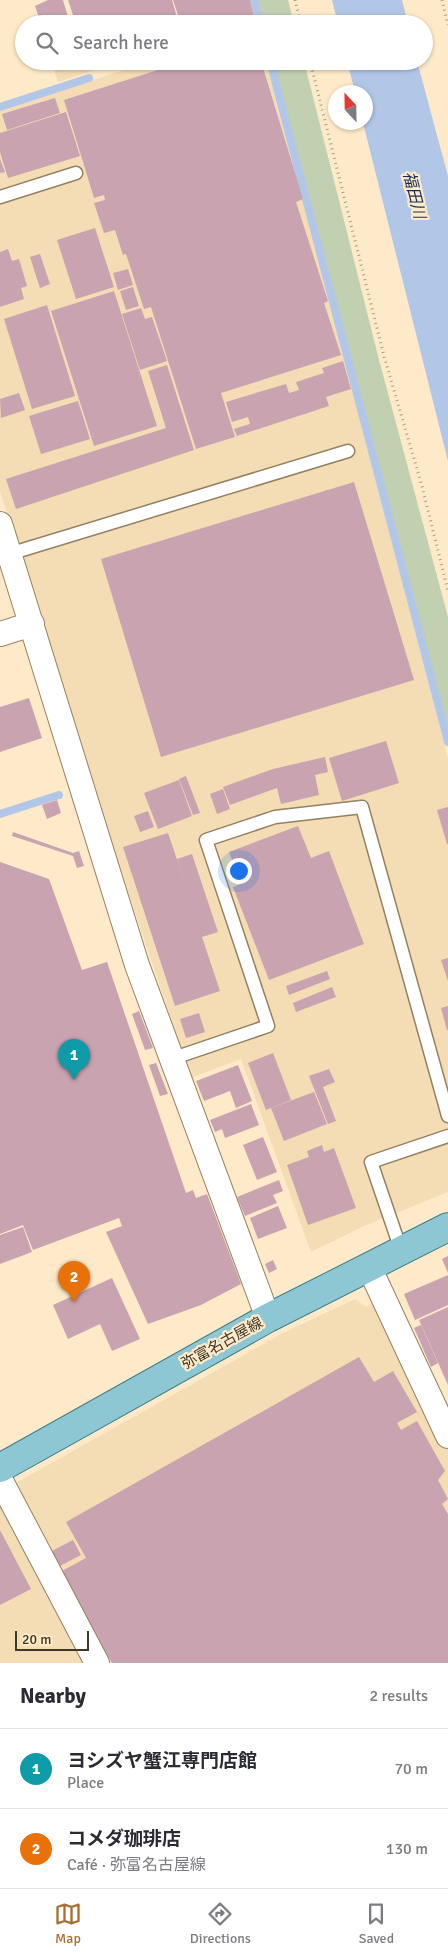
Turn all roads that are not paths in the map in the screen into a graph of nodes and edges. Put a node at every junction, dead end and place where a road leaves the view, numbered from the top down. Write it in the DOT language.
graph roads {
  1 [pos="76,173"];
  2 [pos="0,197"];
  3 [pos="348,451"];
  4 [pos="0,524"];
  5 [pos="10,554"];
  6 [pos="32,624"];
  7 [pos="0,634"];
  8 [pos="171,1059"];
  9 [pos="448,1116"];
  10 [pos="448,1136"];
  11 [pos="448,1226"];
  12 [pos="401,1250"];
  13 [pos="368,1267"];
  14 [pos="268,1318"];
  15 [pos="448,1436"];
  16 [pos="0,1468"];
  17 [pos="0,1479"];
  18 [pos="97,1663"];
  1 -- 2 [label="lane"];
  3 -- 5 [label="lane"];
  4 -- 5 [label="street"];
  5 -- 6 [label="street"];
  6 -- 7 [label="street"];
  6 -- 8 [label="street"];
  8 -- 9 [label="lane"];
  8 -- 14 [label="street"];
  10 -- 12 [label="lane"];
  11 -- 12 [label="main road, 弥富名古屋線"];
  12 -- 13 [label="main road, 弥富名古屋線"];
  13 -- 14 [label="main road, 弥富名古屋線"];
  13 -- 15 [label="street"];
  14 -- 16 [label="main road, 弥富名古屋線"];
  17 -- 18 [label="street"];
}
